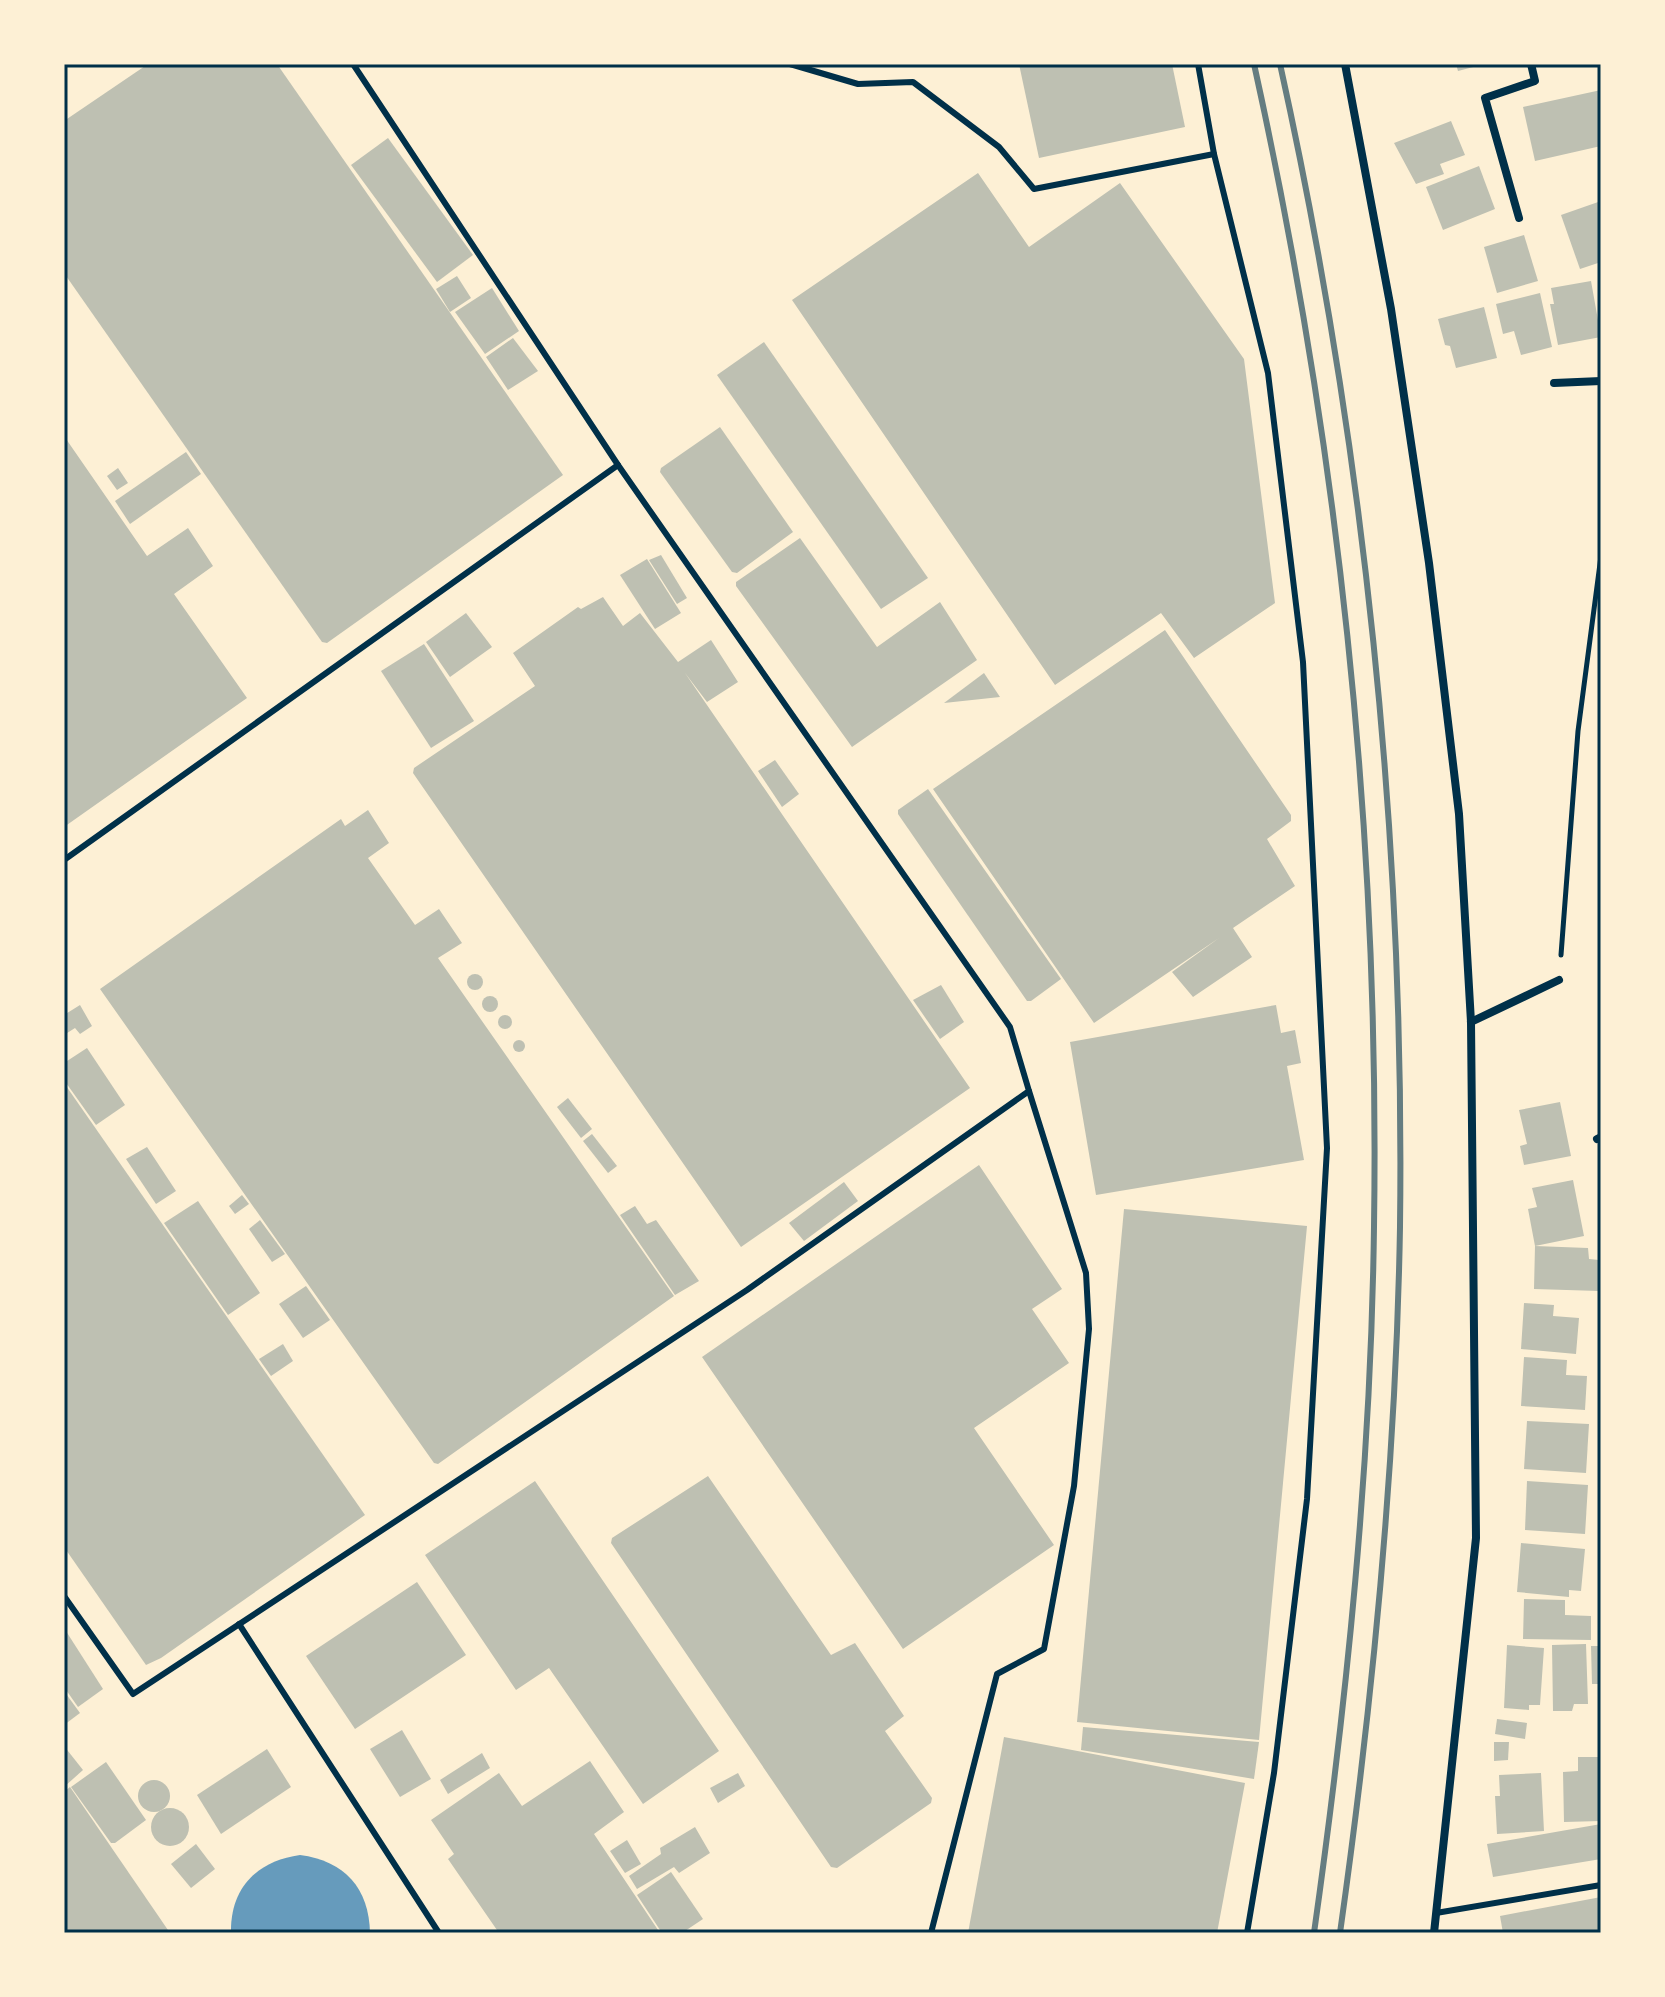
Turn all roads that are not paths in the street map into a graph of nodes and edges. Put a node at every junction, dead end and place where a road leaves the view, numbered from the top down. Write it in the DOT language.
graph roads {
  1 [pos="353,64"];
  2 [pos="790,64"];
  3 [pos="1198,64"];
  4 [pos="1345,64"];
  5 [pos="1531,64"];
  6 [pos="1214,154"];
  7 [pos="1519,218"];
  8 [pos="1601,381"];
  9 [pos="1554,383"];
  10 [pos="618,465"];
  11 [pos="64,860"];
  12 [pos="1559,980"];
  13 [pos="1471,1022"];
  14 [pos="1029,1091"];
  15 [pos="64,1596"];
  16 [pos="239,1624"];
  17 [pos="1601,1885"];
  18 [pos="1436,1913"];
  19 [pos="439,1933"];
  20 [pos="931,1933"];
  21 [pos="1247,1933"];
  22 [pos="1434,1933"];
  1 -- 10 [label="lane"];
  2 -- 6 [label="lane"];
  3 -- 6 [label="lane"];
  4 -- 13 [label="street"];
  5 -- 7 [label="street"];
  6 -- 21 [label="lane"];
  8 -- 9 [label="street"];
  10 -- 11 [label="lane"];
  10 -- 14 [label="lane"];
  12 -- 13 [label="street"];
  13 -- 18 [label="street"];
  14 -- 16 [label="lane"];
  14 -- 20 [label="lane"];
  15 -- 16 [label="lane"];
  16 -- 19 [label="lane"];
  17 -- 18 [label="lane"];
  18 -- 22 [label="street"];
}
